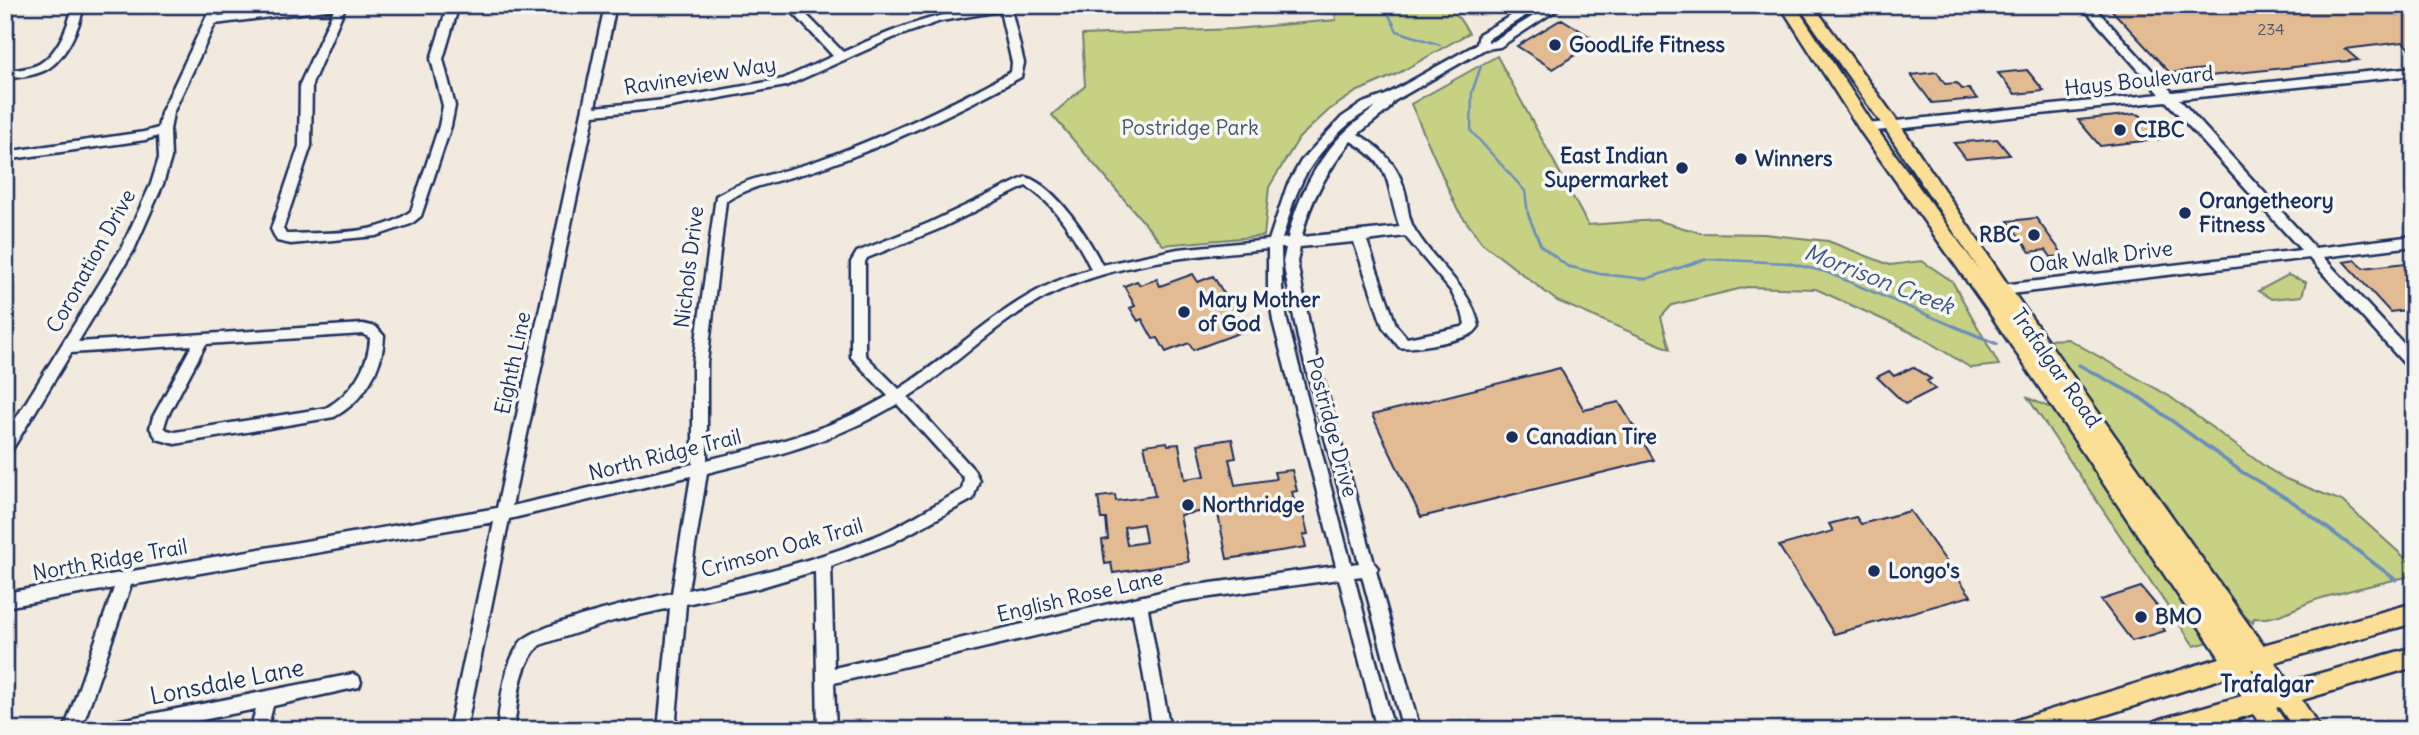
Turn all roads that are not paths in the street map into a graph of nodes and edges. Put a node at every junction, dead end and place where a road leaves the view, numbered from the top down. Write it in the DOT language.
graph roads {
  1 [pos="79,5"];
  2 [pos="218,5"];
  3 [pos="338,5"];
  4 [pos="454,5"];
  5 [pos="611,5"];
  6 [pos="791,5"];
  7 [pos="1538,5"];
  8 [pos="1559,5"];
  9 [pos="1787,5"];
  10 [pos="1805,5"];
  11 [pos="2086,5"];
  12 [pos="1010,6"];
  13 [pos="210,21"];
  14 [pos="1482,46"];
  15 [pos="841,57"];
  16 [pos="2414,72"];
  17 [pos="5,75"];
  18 [pos="2170,97"];
  19 [pos="1390,98"];
  20 [pos="588,112"];
  21 [pos="1892,126"];
  22 [pos="1867,128"];
  23 [pos="164,130"];
  24 [pos="1349,135"];
  25 [pos="5,156"];
  26 [pos="1408,231"];
  27 [pos="1359,238"];
  28 [pos="2414,241"];
  29 [pos="1292,243"];
  30 [pos="1275,245"];
  31 [pos="2312,253"];
  32 [pos="1098,270"];
  33 [pos="2002,290"];
  34 [pos="202,339"];
  35 [pos="67,348"];
  36 [pos="2414,365"];
  37 [pos="898,396"];
  38 [pos="5,449"];
  39 [pos="700,467"];
  40 [pos="500,515"];
  41 [pos="823,562"];
  42 [pos="1370,568"];
  43 [pos="1346,571"];
  44 [pos="125,579"];
  45 [pos="679,599"];
  46 [pos="5,600"];
  47 [pos="1139,604"];
  48 [pos="2414,613"];
  49 [pos="2414,657"];
  50 [pos="2248,660"];
  51 [pos="827,677"];
  52 [pos="353,682"];
  53 [pos="2285,694"];
  54 [pos="267,699"];
  55 [pos="2259,703"];
  56 [pos="1409,719"];
  57 [pos="72,730"];
  58 [pos="111,730"];
  59 [pos="258,730"];
  60 [pos="457,730"];
  61 [pos="505,730"];
  62 [pos="666,730"];
  63 [pos="827,730"];
  64 [pos="1162,730"];
  65 [pos="1386,730"];
  66 [pos="2020,730"];
  67 [pos="2161,730"];
  68 [pos="2279,730"];
  69 [pos="2309,730"];
  1 -- 17 [label="street"];
  2 -- 13 [label="street, Coronation Drive"];
  3 -- 4 [label="street"];
  3 -- 13 [label="street"];
  5 -- 20 [label="street, Eighth Line"];
  6 -- 15 [label="street"];
  7 -- 14 [label="street, Postridge Drive"];
  8 -- 14 [label="street, Postridge Drive"];
  9 -- 22 [label="main road, Trafalgar Road"];
  10 -- 21 [label="main road, Trafalgar Road"];
  11 -- 18 [label="street"];
  12 -- 15 [label="street, Ravineview Way"];
  12 -- 39 [label="street, Nichols Drive"];
  13 -- 23 [label="street, Coronation Drive"];
  14 -- 19 [label="street, Postridge Drive"];
  15 -- 20 [label="street, Ravineview Way"];
  16 -- 18 [label="street, Hays Boulevard"];
  18 -- 21 [label="street, Hays Boulevard"];
  18 -- 31 [label="street"];
  19 -- 24 [label="street, Postridge Drive"];
  19 -- 30 [label="street, Postridge Drive"];
  20 -- 40 [label="street, Eighth Line"];
  21 -- 22 [label="street, Hays Boulevard"];
  21 -- 33 [label="main road, Trafalgar Road"];
  22 -- 50 [label="main road, Trafalgar Road"];
  23 -- 25 [label="street"];
  23 -- 35 [label="street, Coronation Drive"];
  24 -- 26 [label="street"];
  24 -- 29 [label="street, Postridge Drive"];
  26 -- 27 [label="street, North Ridge Trail"];
  26 -- 27 [label="street"];
  27 -- 29 [label="street, North Ridge Trail"];
  28 -- 31 [label="street, Oak Walk Drive"];
  29 -- 30 [label="street, North Ridge Trail"];
  29 -- 42 [label="street, Postridge Drive"];
  30 -- 32 [label="street, North Ridge Trail"];
  30 -- 43 [label="street, Postridge Drive"];
  31 -- 33 [label="street, Oak Walk Drive"];
  31 -- 36 [label="street"];
  32 -- 37 [label="street, North Ridge Trail"];
  32 -- 37 [label="street"];
  33 -- 50 [label="main road, Trafalgar Road"];
  34 -- 34 [label="street"];
  34 -- 35 [label="street"];
  35 -- 38 [label="street, Coronation Drive"];
  37 -- 39 [label="street, North Ridge Trail"];
  37 -- 41 [label="street, Crimson Oak Trail"];
  39 -- 40 [label="street, North Ridge Trail"];
  39 -- 45 [label="street, Nichols Drive"];
  40 -- 44 [label="street, North Ridge Trail"];
  40 -- 60 [label="street, Eighth Line"];
  41 -- 45 [label="street, Crimson Oak Trail"];
  41 -- 51 [label="street"];
  42 -- 43 [label="street, English Rose Lane"];
  42 -- 56 [label="street, Postridge Drive"];
  43 -- 47 [label="street, English Rose Lane"];
  43 -- 65 [label="street, Postridge Drive"];
  44 -- 46 [label="street, North Ridge Trail"];
  44 -- 57 [label="street"];
  45 -- 61 [label="street, Crimson Oak Trail"];
  45 -- 62 [label="street, Nichols Drive"];
  47 -- 51 [label="street, English Rose Lane"];
  47 -- 64 [label="street"];
  48 -- 50 [label="main road"];
  49 -- 53 [label="main road"];
  50 -- 53 [label="main road, Trafalgar Road"];
  50 -- 55 [label="main road, Trafalgar Road"];
  50 -- 66 [label="main road"];
  51 -- 63 [label="street"];
  52 -- 54 [label="street, Lonsdale Lane"];
  53 -- 55 [label="main road"];
  53 -- 69 [label="main road, Trafalgar Road"];
  54 -- 58 [label="street, Lonsdale Lane"];
  54 -- 59 [label="street"];
  55 -- 67 [label="main road"];
  55 -- 68 [label="main road, Trafalgar Road"];
}
